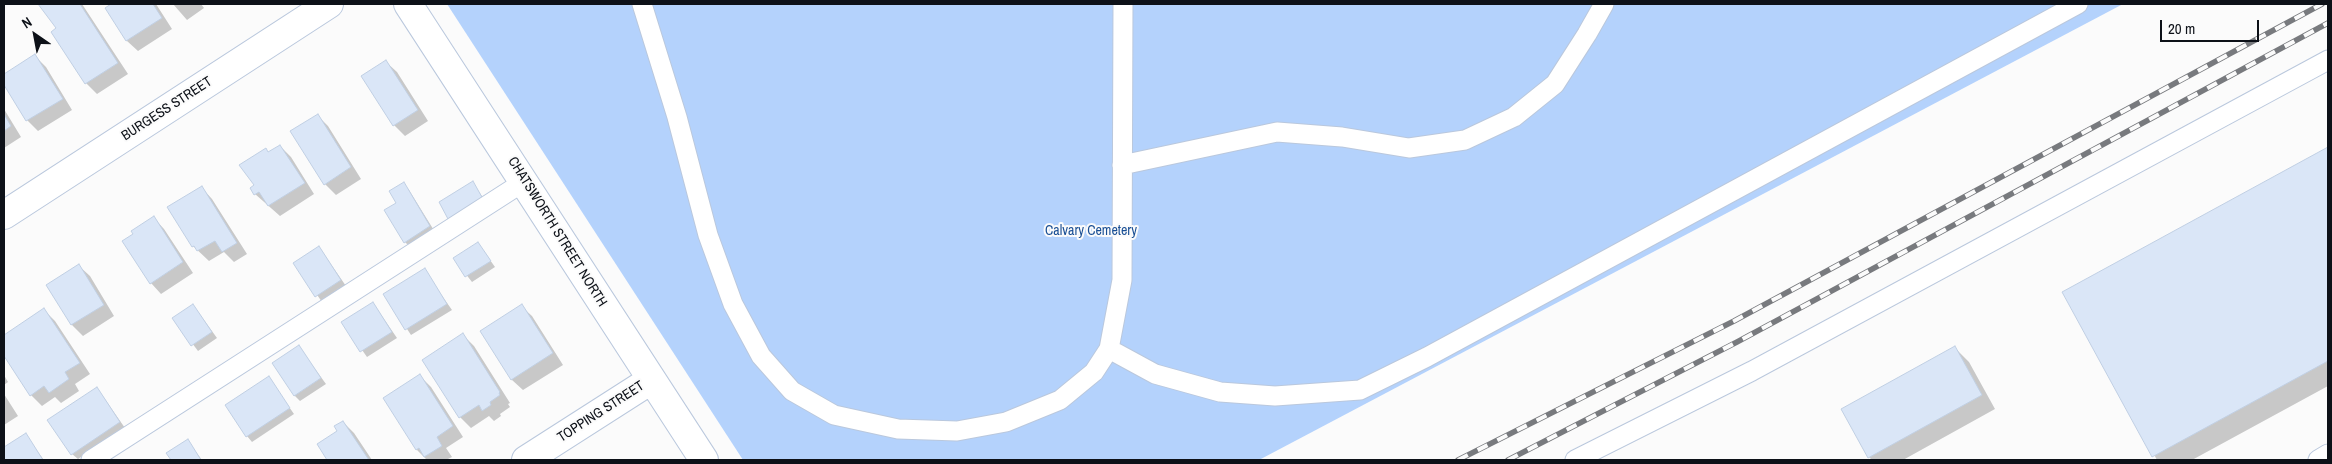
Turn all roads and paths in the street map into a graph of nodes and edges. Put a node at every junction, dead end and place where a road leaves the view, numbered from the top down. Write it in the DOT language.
graph roads {
  1 [pos="329,4"];
  2 [pos="408,4"];
  3 [pos="642,4"];
  4 [pos="1124,4"];
  5 [pos="1604,4"];
  6 [pos="2078,4"];
  7 [pos="2328,60"];
  8 [pos="1122,165"];
  9 [pos="525,181"];
  10 [pos="4,215"];
  11 [pos="1109,349"];
  12 [pos="650,380"];
  13 [pos="2328,454"];
  14 [pos="91,460"];
  15 [pos="526,460"];
  16 [pos="704,460"];
  17 [pos="1575,460"];
  18 [pos="2318,460"];
  1 -- 10 [label="street, BURGESS STREET"];
  2 -- 9 [label="street, CHATSWORTH STREET NORTH"];
  3 -- 11 [label="lane"];
  4 -- 8 [label="lane"];
  5 -- 8 [label="lane"];
  6 -- 11 [label="lane"];
  7 -- 17 [label="lane"];
  8 -- 11 [label="lane"];
  9 -- 12 [label="street, CHATSWORTH STREET NORTH"];
  9 -- 14 [label="lane"];
  12 -- 15 [label="street, TOPPING STREET"];
  12 -- 16 [label="street, CHATSWORTH STREET NORTH"];
  13 -- 18 [label="lane"];
}
